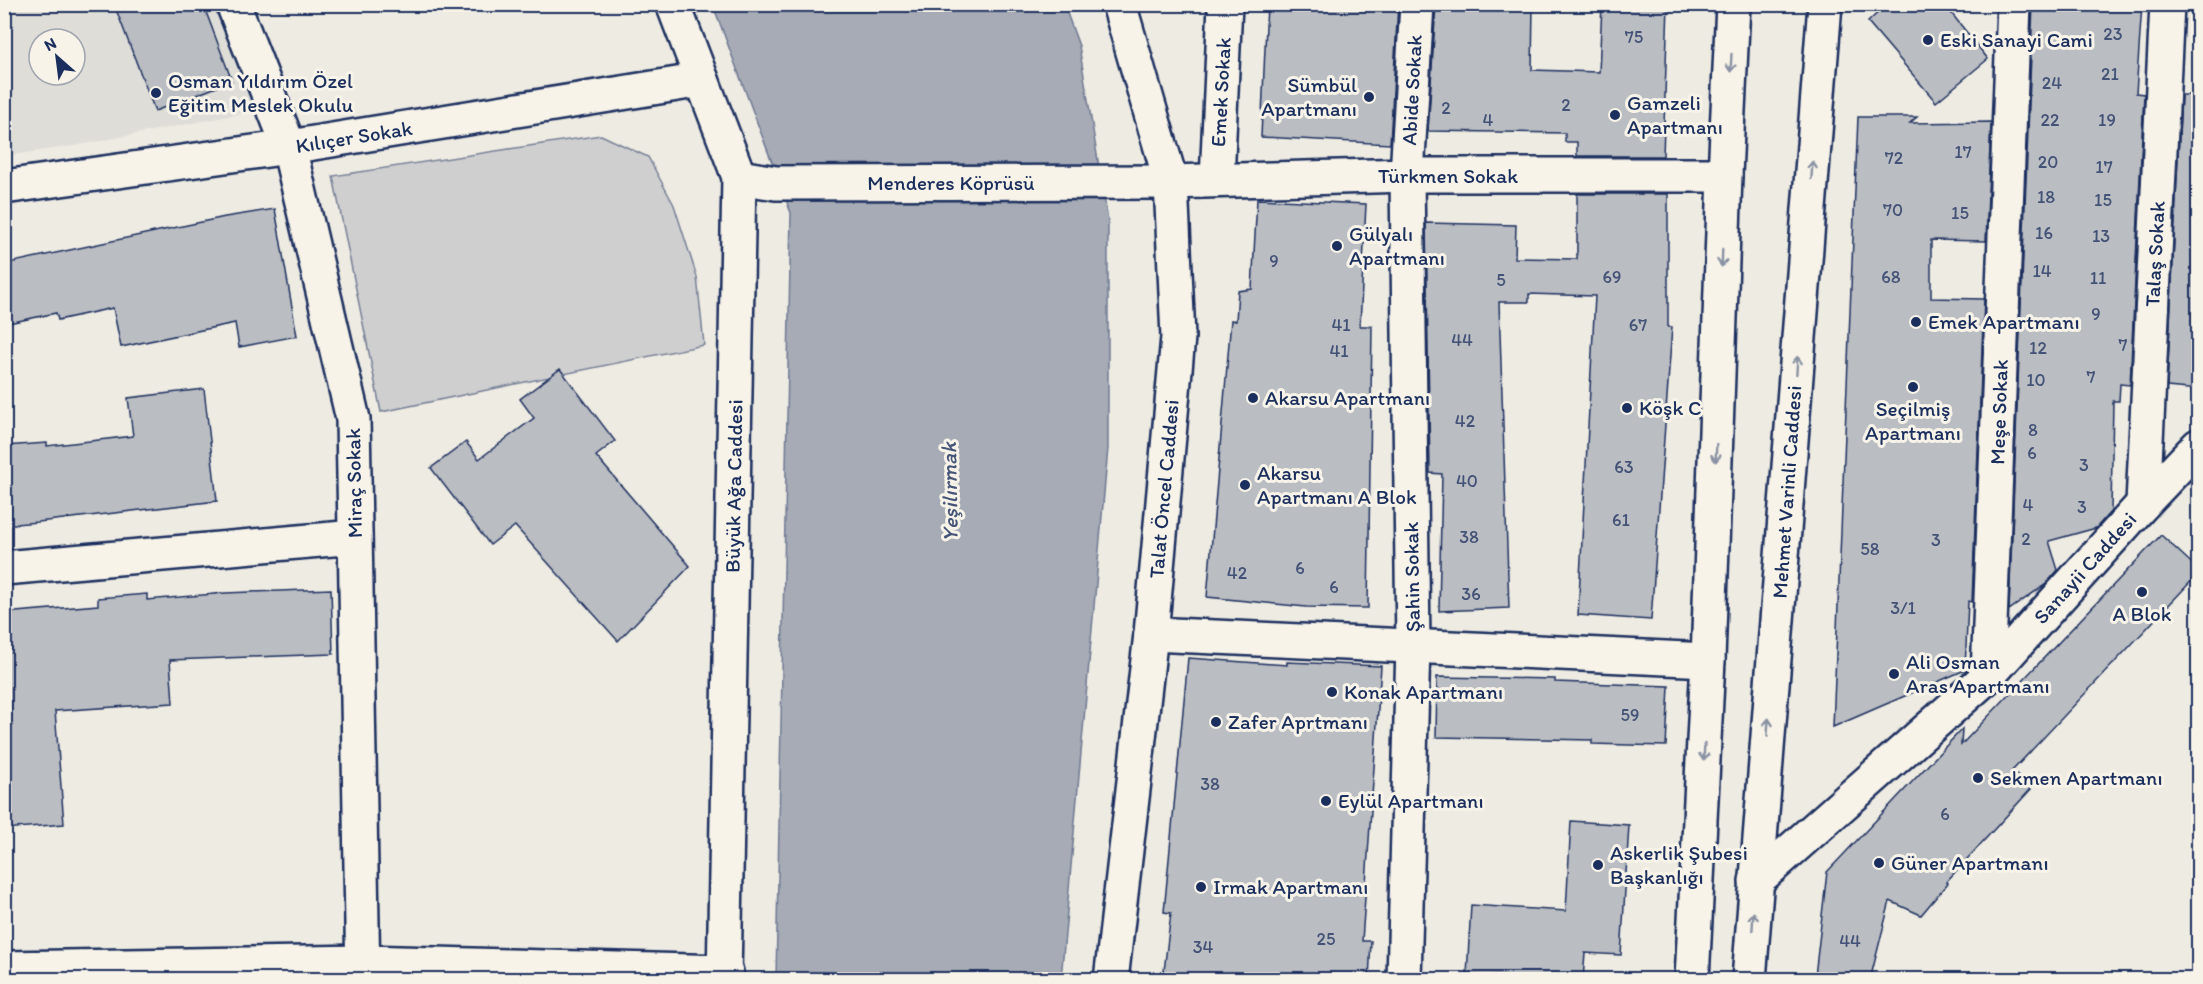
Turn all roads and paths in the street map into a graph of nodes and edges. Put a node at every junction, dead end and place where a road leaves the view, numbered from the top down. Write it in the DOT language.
graph roads {
  1 [pos="233,4"];
  2 [pos="673,4"];
  3 [pos="1119,4"];
  4 [pos="1225,4"];
  5 [pos="1417,4"];
  6 [pos="1733,4"];
  7 [pos="1825,4"];
  8 [pos="2014,4"];
  9 [pos="2167,4"];
  10 [pos="702,80"];
  11 [pos="290,147"];
  12 [pos="1407,175"];
  13 [pos="1725,175"];
  14 [pos="739,177"];
  15 [pos="1217,180"];
  16 [pos="1171,182"];
  17 [pos="4,188"];
  18 [pos="2199,446"];
  19 [pos="2143,504"];
  20 [pos="355,537"];
  21 [pos="4,568"];
  22 [pos="1150,634"];
  23 [pos="1413,645"];
  24 [pos="1708,660"];
  25 [pos="1989,676"];
  26 [pos="1756,881"];
  27 [pos="4,969"];
  28 [pos="364,970"];
  29 [pos="725,976"];
  30 [pos="1111,980"];
  31 [pos="1404,980"];
  32 [pos="1692,980"];
  33 [pos="1749,980"];
  1 -- 11 [label="street, Miraç Sokak"];
  2 -- 10 [label="street, Büyük Ağa Caddesi"];
  3 -- 16 [label="street, Talat Öncel Caddesi"];
  4 -- 15 [label="street, Emek Sokak"];
  5 -- 12 [label="street, Abide Sokak"];
  6 -- 13 [label="street, one-way"];
  26 -- 7 [label="street, Mehmet Varinli Caddesi, one-way"];
  8 -- 25 [label="street, Meşe Sokak"];
  9 -- 19 [label="street, Talaş Sokak"];
  10 -- 11 [label="street, Kılıçer Sokak"];
  10 -- 14 [label="street, Büyük Ağa Caddesi"];
  11 -- 17 [label="street, Kılıçer Sokak"];
  11 -- 20 [label="street, Miraç Sokak"];
  12 -- 13 [label="street, Türkmen Sokak"];
  12 -- 15 [label="street, Türkmen Sokak"];
  12 -- 23 [label="street, Şahin Sokak"];
  13 -- 24 [label="street, one-way"];
  14 -- 16 [label="street, Menderes Köprüsü"];
  14 -- 29 [label="street, Büyük Ağa Caddesi"];
  15 -- 16 [label="street, Türkmen Sokak"];
  16 -- 22 [label="street, Talat Öncel Caddesi"];
  18 -- 19 [label="street, Sanayii Caddesi"];
  19 -- 25 [label="street, Sanayii Caddesi"];
  20 -- 21 [label="street"];
  20 -- 28 [label="street, Miraç Sokak"];
  22 -- 23 [label="street"];
  22 -- 30 [label="street, Talat Öncel Caddesi"];
  23 -- 24 [label="street"];
  23 -- 31 [label="street, Şahin Sokak"];
  24 -- 32 [label="street, one-way"];
  25 -- 26 [label="street, Sanayii Caddesi"];
  33 -- 26 [label="street, Mehmet Varinli Caddesi, one-way"];
  27 -- 28 [label="street"];
  28 -- 29 [label="street"];
}
